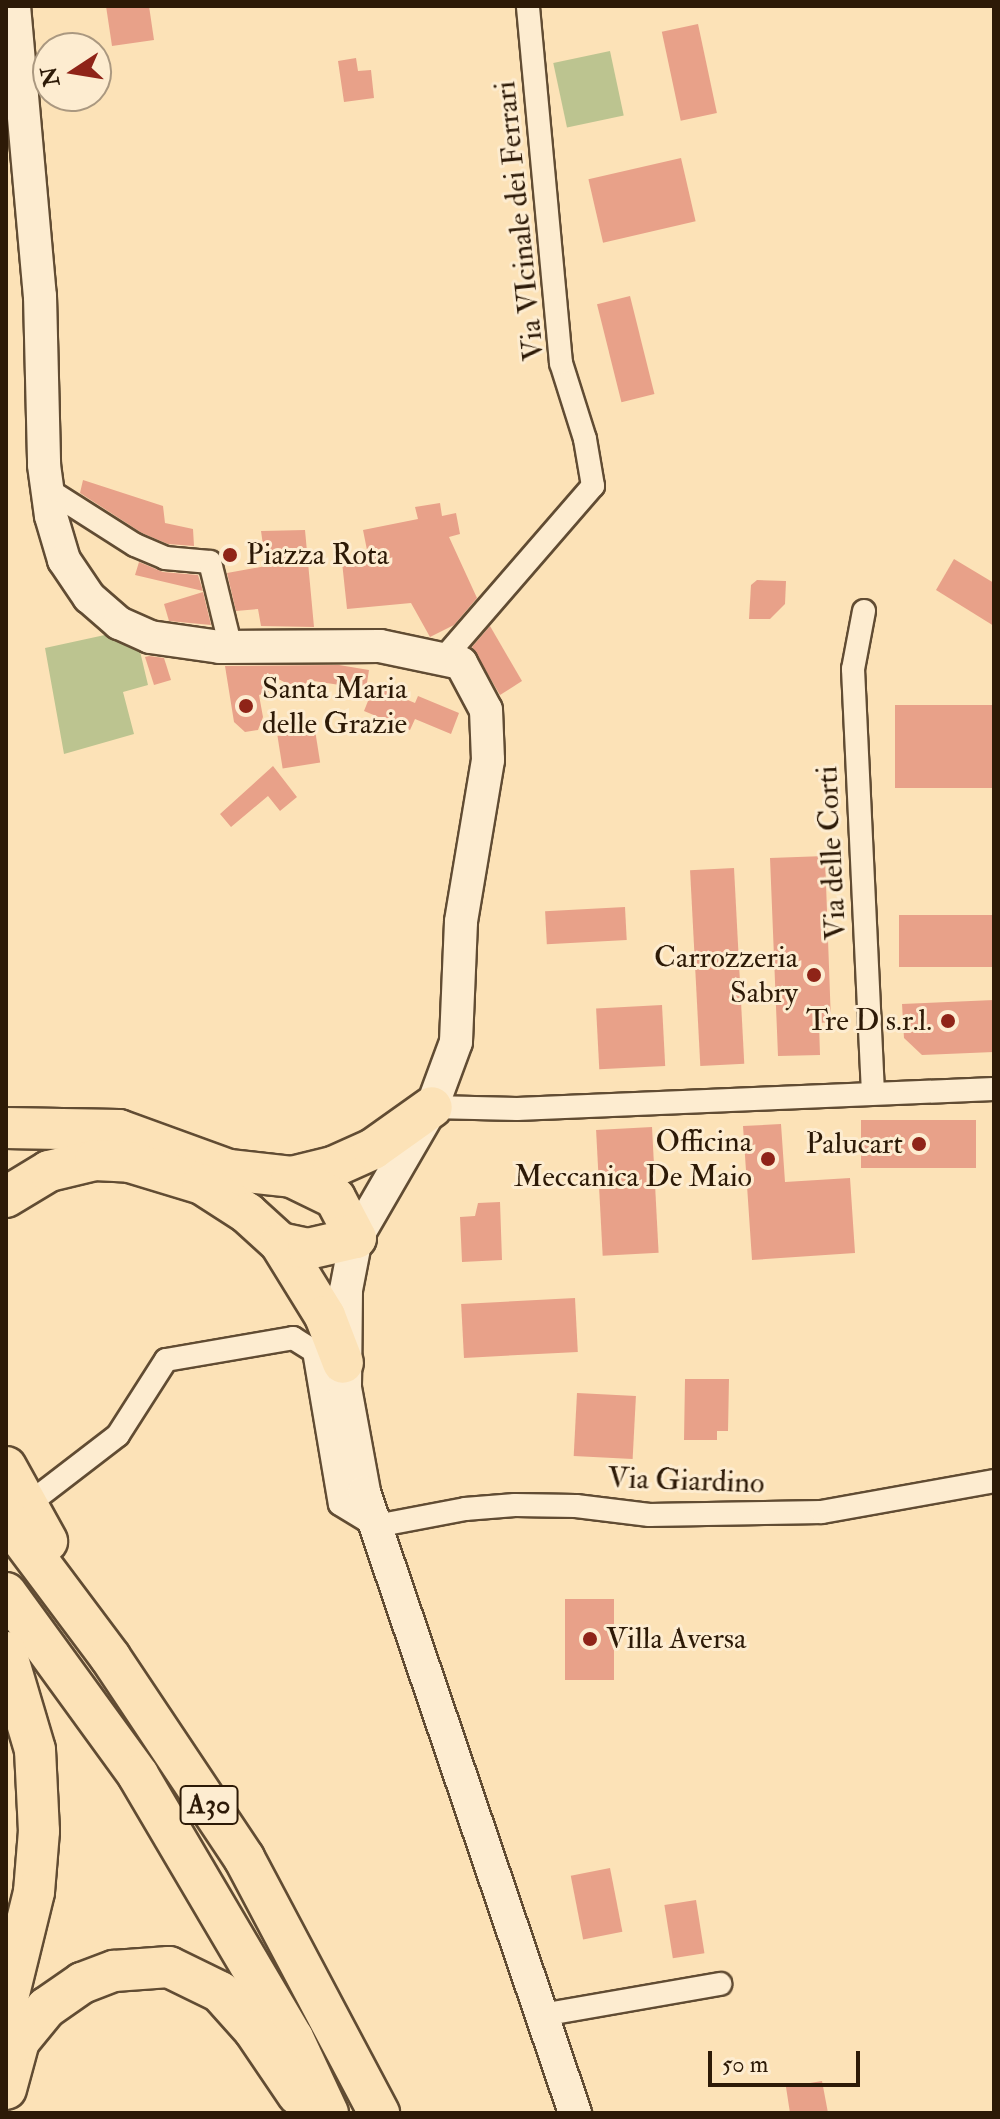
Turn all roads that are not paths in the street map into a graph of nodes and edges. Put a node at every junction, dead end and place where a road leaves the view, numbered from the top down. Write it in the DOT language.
graph roads {
  1 [pos="14,6"];
  2 [pos="528,6"];
  3 [pos="47,489"];
  4 [pos="864,611"];
  5 [pos="231,648"];
  6 [pos="443,659"];
  7 [pos="994,1089"];
  8 [pos="873,1093"];
  9 [pos="432,1107"];
  10 [pos="6,1128"];
  11 [pos="292,1177"];
  12 [pos="6,1197"];
  13 [pos="356,1238"];
  14 [pos="280,1243"];
  15 [pos="343,1363"];
  16 [pos="6,1467"];
  17 [pos="994,1481"];
  18 [pos="20,1508"];
  19 [pos="376,1526"];
  20 [pos="6,1593"];
  21 [pos="6,1652"];
  22 [pos="110,1657"];
  23 [pos="720,1984"];
  24 [pos="6,2006"];
  25 [pos="542,2015"];
  26 [pos="6,2089"];
  27 [pos="310,2113"];
  28 [pos="328,2113"];
  29 [pos="379,2113"];
  30 [pos="575,2113"];
  1 -- 3 [label="street"];
  2 -- 6 [label="street, Via VIcinale dei Ferrari"];
  3 -- 5 [label="street"];
  3 -- 5 [label="street"];
  4 -- 8 [label="street, Via delle Corti"];
  5 -- 6 [label="street"];
  6 -- 9 [label="street"];
  7 -- 8 [label="street"];
  8 -- 9 [label="street"];
  9 -- 11 [label="highway"];
  9 -- 13 [label="street"];
  10 -- 11 [label="highway"];
  11 -- 13 [label="highway"];
  12 -- 14 [label="highway"];
  13 -- 14 [label="highway"];
  13 -- 15 [label="street"];
  14 -- 15 [label="highway"];
  15 -- 19 [label="street"];
  16 -- 22 [label="highway"];
  17 -- 19 [label="street, Via Giardino"];
  18 -- 19 [label="street"];
  18 -- 22 [label="highway, A30"];
  19 -- 25 [label="street"];
  20 -- 28 [label="highway, A30"];
  21 -- 24 [label="highway"];
  22 -- 29 [label="highway, A30"];
  23 -- 25 [label="street"];
  25 -- 30 [label="street"];
  26 -- 27 [label="highway"];
}
